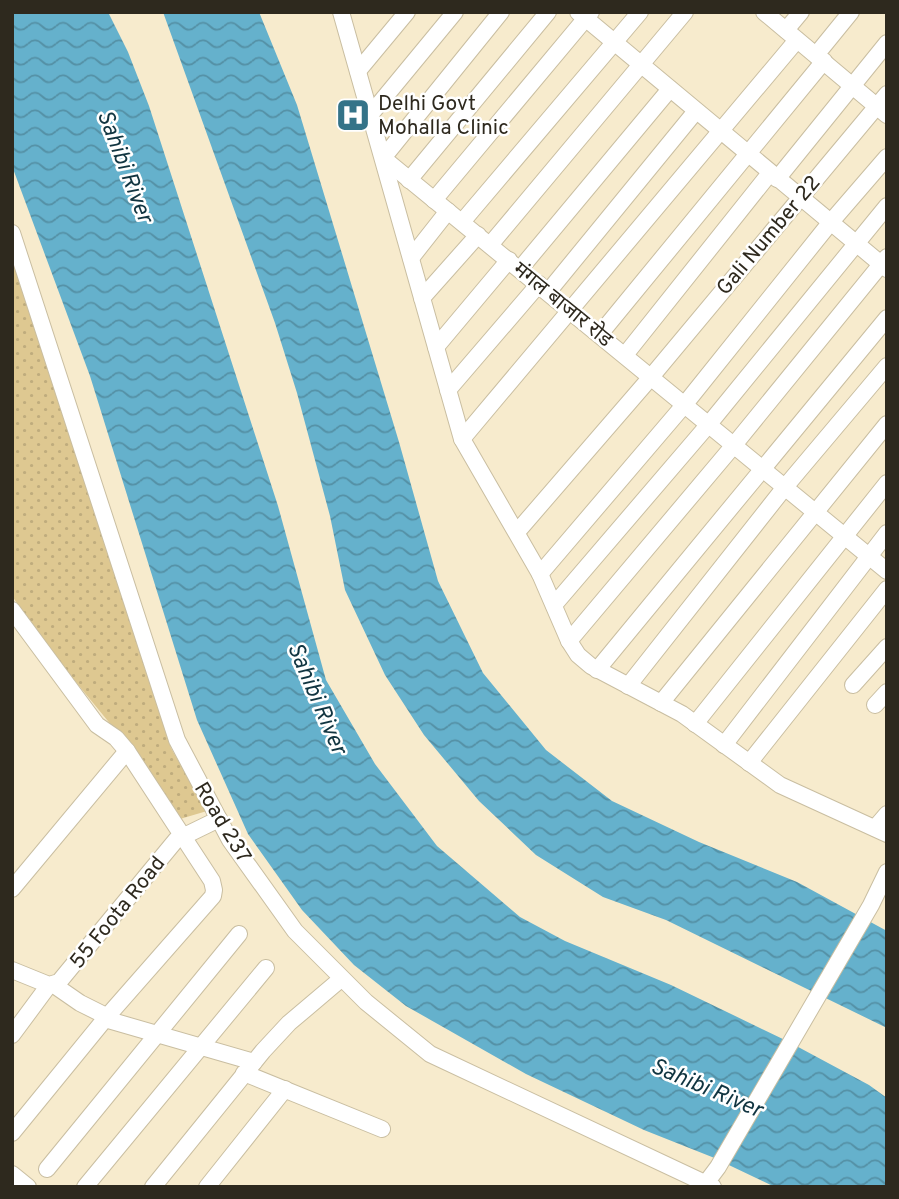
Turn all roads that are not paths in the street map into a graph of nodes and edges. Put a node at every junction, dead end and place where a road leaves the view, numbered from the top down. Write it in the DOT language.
graph roads {
  1 [pos="407,12"];
  2 [pos="455,12"];
  3 [pos="500,12"];
  4 [pos="548,12"];
  5 [pos="640,12"];
  6 [pos="685,12"];
  7 [pos="764,12"];
  8 [pos="801,12"];
  9 [pos="851,12"];
  10 [pos="585,14"];
  11 [pos="346,15"];
  12 [pos="791,35"];
  13 [pos="614,43"];
  14 [pos="887,43"];
  15 [pos="820,58"];
  16 [pos="642,66"];
  17 [pos="358,71"];
  18 [pos="853,86"];
  19 [pos="670,89"];
  20 [pos="883,105"];
  21 [pos="696,111"];
  22 [pos="370,115"];
  23 [pos="720,131"];
  24 [pos="747,153"];
  25 [pos="887,157"];
  26 [pos="383,158"];
  27 [pos="774,176"];
  28 [pos="409,180"];
  29 [pos="800,197"];
  30 [pos="434,200"];
  31 [pos="887,206"];
  32 [pos="448,211"];
  33 [pos="461,222"];
  34 [pos="830,223"];
  35 [pos="12,233"];
  36 [pos="484,240"];
  37 [pos="856,244"];
  38 [pos="411,258"];
  39 [pos="885,263"];
  40 [pos="514,265"];
  41 [pos="543,288"];
  42 [pos="422,298"];
  43 [pos="572,311"];
  44 [pos="887,318"];
  45 [pos="600,334"];
  46 [pos="436,347"];
  47 [pos="625,355"];
  48 [pos="887,366"];
  49 [pos="651,377"];
  50 [pos="448,390"];
  51 [pos="685,404"];
  52 [pos="709,424"];
  53 [pos="887,424"];
  54 [pos="462,439"];
  55 [pos="734,445"];
  56 [pos="764,469"];
  57 [pos="887,484"];
  58 [pos="785,487"];
  59 [pos="816,512"];
  60 [pos="517,532"];
  61 [pos="887,533"];
  62 [pos="844,536"];
  63 [pos="868,555"];
  64 [pos="887,571"];
  65 [pos="540,574"];
  66 [pos="887,589"];
  67 [pos="554,605"];
  68 [pos="12,610"];
  69 [pos="569,641"];
  70 [pos="887,647"];
  71 [pos="597,670"];
  72 [pos="853,685"];
  73 [pos="628,686"];
  74 [pos="887,692"];
  75 [pos="661,703"];
  76 [pos="875,705"];
  77 [pos="695,724"];
  78 [pos="724,745"];
  79 [pos="127,751"];
  80 [pos="749,763"];
  81 [pos="887,814"];
  82 [pos="219,819"];
  83 [pos="881,831"];
  84 [pos="182,836"];
  85 [pos="887,872"];
  86 [pos="12,889"];
  87 [pos="877,902"];
  88 [pos="239,934"];
  89 [pos="266,968"];
  90 [pos="12,970"];
  91 [pos="341,979"];
  92 [pos="51,985"];
  93 [pos="106,1018"];
  94 [pos="157,1034"];
  95 [pos="12,1035"];
  96 [pos="201,1047"];
  97 [pos="249,1067"];
  98 [pos="285,1089"];
  99 [pos="382,1129"];
  100 [pos="12,1133"];
  101 [pos="47,1168"];
  102 [pos="12,1174"];
  103 [pos="708,1186"];
  104 [pos="28,1187"];
  105 [pos="85,1187"];
  106 [pos="153,1187"];
  107 [pos="207,1187"];
  1 -- 17 [label="street"];
  2 -- 22 [label="street"];
  3 -- 26 [label="street"];
  4 -- 28 [label="street"];
  5 -- 13 [label="street"];
  6 -- 16 [label="street"];
  7 -- 12 [label="street"];
  8 -- 12 [label="street"];
  9 -- 15 [label="street"];
  10 -- 13 [label="street"];
  10 -- 30 [label="street"];
  11 -- 17 [label="street"];
  12 -- 15 [label="street"];
  12 -- 23 [label="street"];
  13 -- 16 [label="street"];
  13 -- 33 [label="street"];
  14 -- 18 [label="street"];
  15 -- 18 [label="street"];
  15 -- 24 [label="street"];
  16 -- 19 [label="street"];
  16 -- 36 [label="street"];
  17 -- 22 [label="street"];
  18 -- 20 [label="street"];
  18 -- 27 [label="street"];
  19 -- 21 [label="street"];
  19 -- 40 [label="street"];
  20 -- 29 [label="street, Gali Number 22"];
  21 -- 23 [label="street"];
  21 -- 41 [label="street"];
  22 -- 26 [label="street"];
  23 -- 24 [label="street"];
  23 -- 43 [label="street"];
  24 -- 27 [label="street"];
  24 -- 45 [label="street"];
  25 -- 34 [label="street"];
  26 -- 28 [label="street, मंगल बाजार रोड"];
  26 -- 38 [label="street"];
  27 -- 29 [label="street"];
  27 -- 47 [label="street"];
  28 -- 30 [label="street, मंगल बाजार रोड"];
  29 -- 34 [label="street"];
  29 -- 49 [label="street, Gali Number 22"];
  30 -- 32 [label="street, मंगल बाजार रोड"];
  31 -- 37 [label="street"];
  32 -- 33 [label="street, मंगल बाजार रोड"];
  32 -- 38 [label="street"];
  33 -- 36 [label="street, मंगल बाजार रोड"];
  34 -- 37 [label="street"];
  34 -- 51 [label="street"];
  35 -- 82 [label="street, Road 237"];
  36 -- 40 [label="street, मंगल बाजार रोड"];
  36 -- 42 [label="street"];
  37 -- 39 [label="street"];
  37 -- 52 [label="street"];
  38 -- 42 [label="street"];
  39 -- 55 [label="street"];
  40 -- 41 [label="street, मंगल बाजार रोड"];
  40 -- 46 [label="street"];
  41 -- 43 [label="street, मंगल बाजार रोड"];
  41 -- 50 [label="street"];
  42 -- 46 [label="street"];
  43 -- 45 [label="street, मंगल बाजार रोड"];
  43 -- 54 [label="street"];
  44 -- 56 [label="street"];
  45 -- 47 [label="street, मंगल बाजार रोड"];
  46 -- 50 [label="street"];
  47 -- 49 [label="street, मंगल बाजार रोड"];
  48 -- 58 [label="street"];
  49 -- 51 [label="street, मंगल बाजार रोड"];
  49 -- 60 [label="street, Gali Number 22"];
  50 -- 54 [label="street"];
  51 -- 52 [label="street, मंगल बाजार रोड"];
  51 -- 65 [label="street"];
  52 -- 55 [label="street, मंगल बाजार रोड"];
  52 -- 67 [label="street"];
  53 -- 59 [label="street"];
  54 -- 60 [label="street"];
  55 -- 56 [label="street, मंगल बाजार रोड"];
  55 -- 69 [label="street"];
  56 -- 58 [label="street, मंगल बाजार रोड"];
  56 -- 71 [label="street"];
  57 -- 62 [label="street"];
  58 -- 59 [label="street, मंगल बाजार रोड"];
  58 -- 73 [label="street"];
  59 -- 62 [label="street, मंगल बाजार रोड"];
  59 -- 75 [label="street"];
  60 -- 65 [label="street"];
  61 -- 63 [label="street"];
  62 -- 63 [label="street, मंगल बाजार रोड"];
  62 -- 77 [label="street"];
  63 -- 64 [label="street, मंगल बाजार रोड"];
  63 -- 78 [label="street"];
  65 -- 67 [label="street"];
  66 -- 80 [label="street"];
  67 -- 69 [label="street"];
  68 -- 79 [label="street"];
  69 -- 71 [label="street"];
  70 -- 72 [label="street"];
  71 -- 73 [label="street"];
  73 -- 75 [label="street"];
  74 -- 76 [label="street"];
  75 -- 77 [label="street"];
  77 -- 78 [label="street"];
  78 -- 80 [label="street"];
  79 -- 84 [label="street"];
  79 -- 86 [label="street"];
  80 -- 83 [label="street"];
  81 -- 83 [label="street"];
  82 -- 84 [label="street, 55 Foota Road"];
  82 -- 91 [label="street, Road 237"];
  84 -- 92 [label="street, 55 Foota Road"];
  84 -- 93 [label="street"];
  85 -- 87 [label="street"];
  87 -- 103 [label="street"];
  88 -- 94 [label="street"];
  89 -- 96 [label="street"];
  90 -- 92 [label="street, 55 Foota Road"];
  91 -- 97 [label="street"];
  91 -- 103 [label="street, Road 237"];
  92 -- 93 [label="street"];
  92 -- 95 [label="street"];
  93 -- 94 [label="street"];
  93 -- 100 [label="street"];
  94 -- 96 [label="street"];
  94 -- 101 [label="street"];
  96 -- 97 [label="street"];
  96 -- 105 [label="street"];
  97 -- 98 [label="street"];
  97 -- 106 [label="street"];
  98 -- 99 [label="street"];
  98 -- 107 [label="street"];
  102 -- 104 [label="street"];
}
